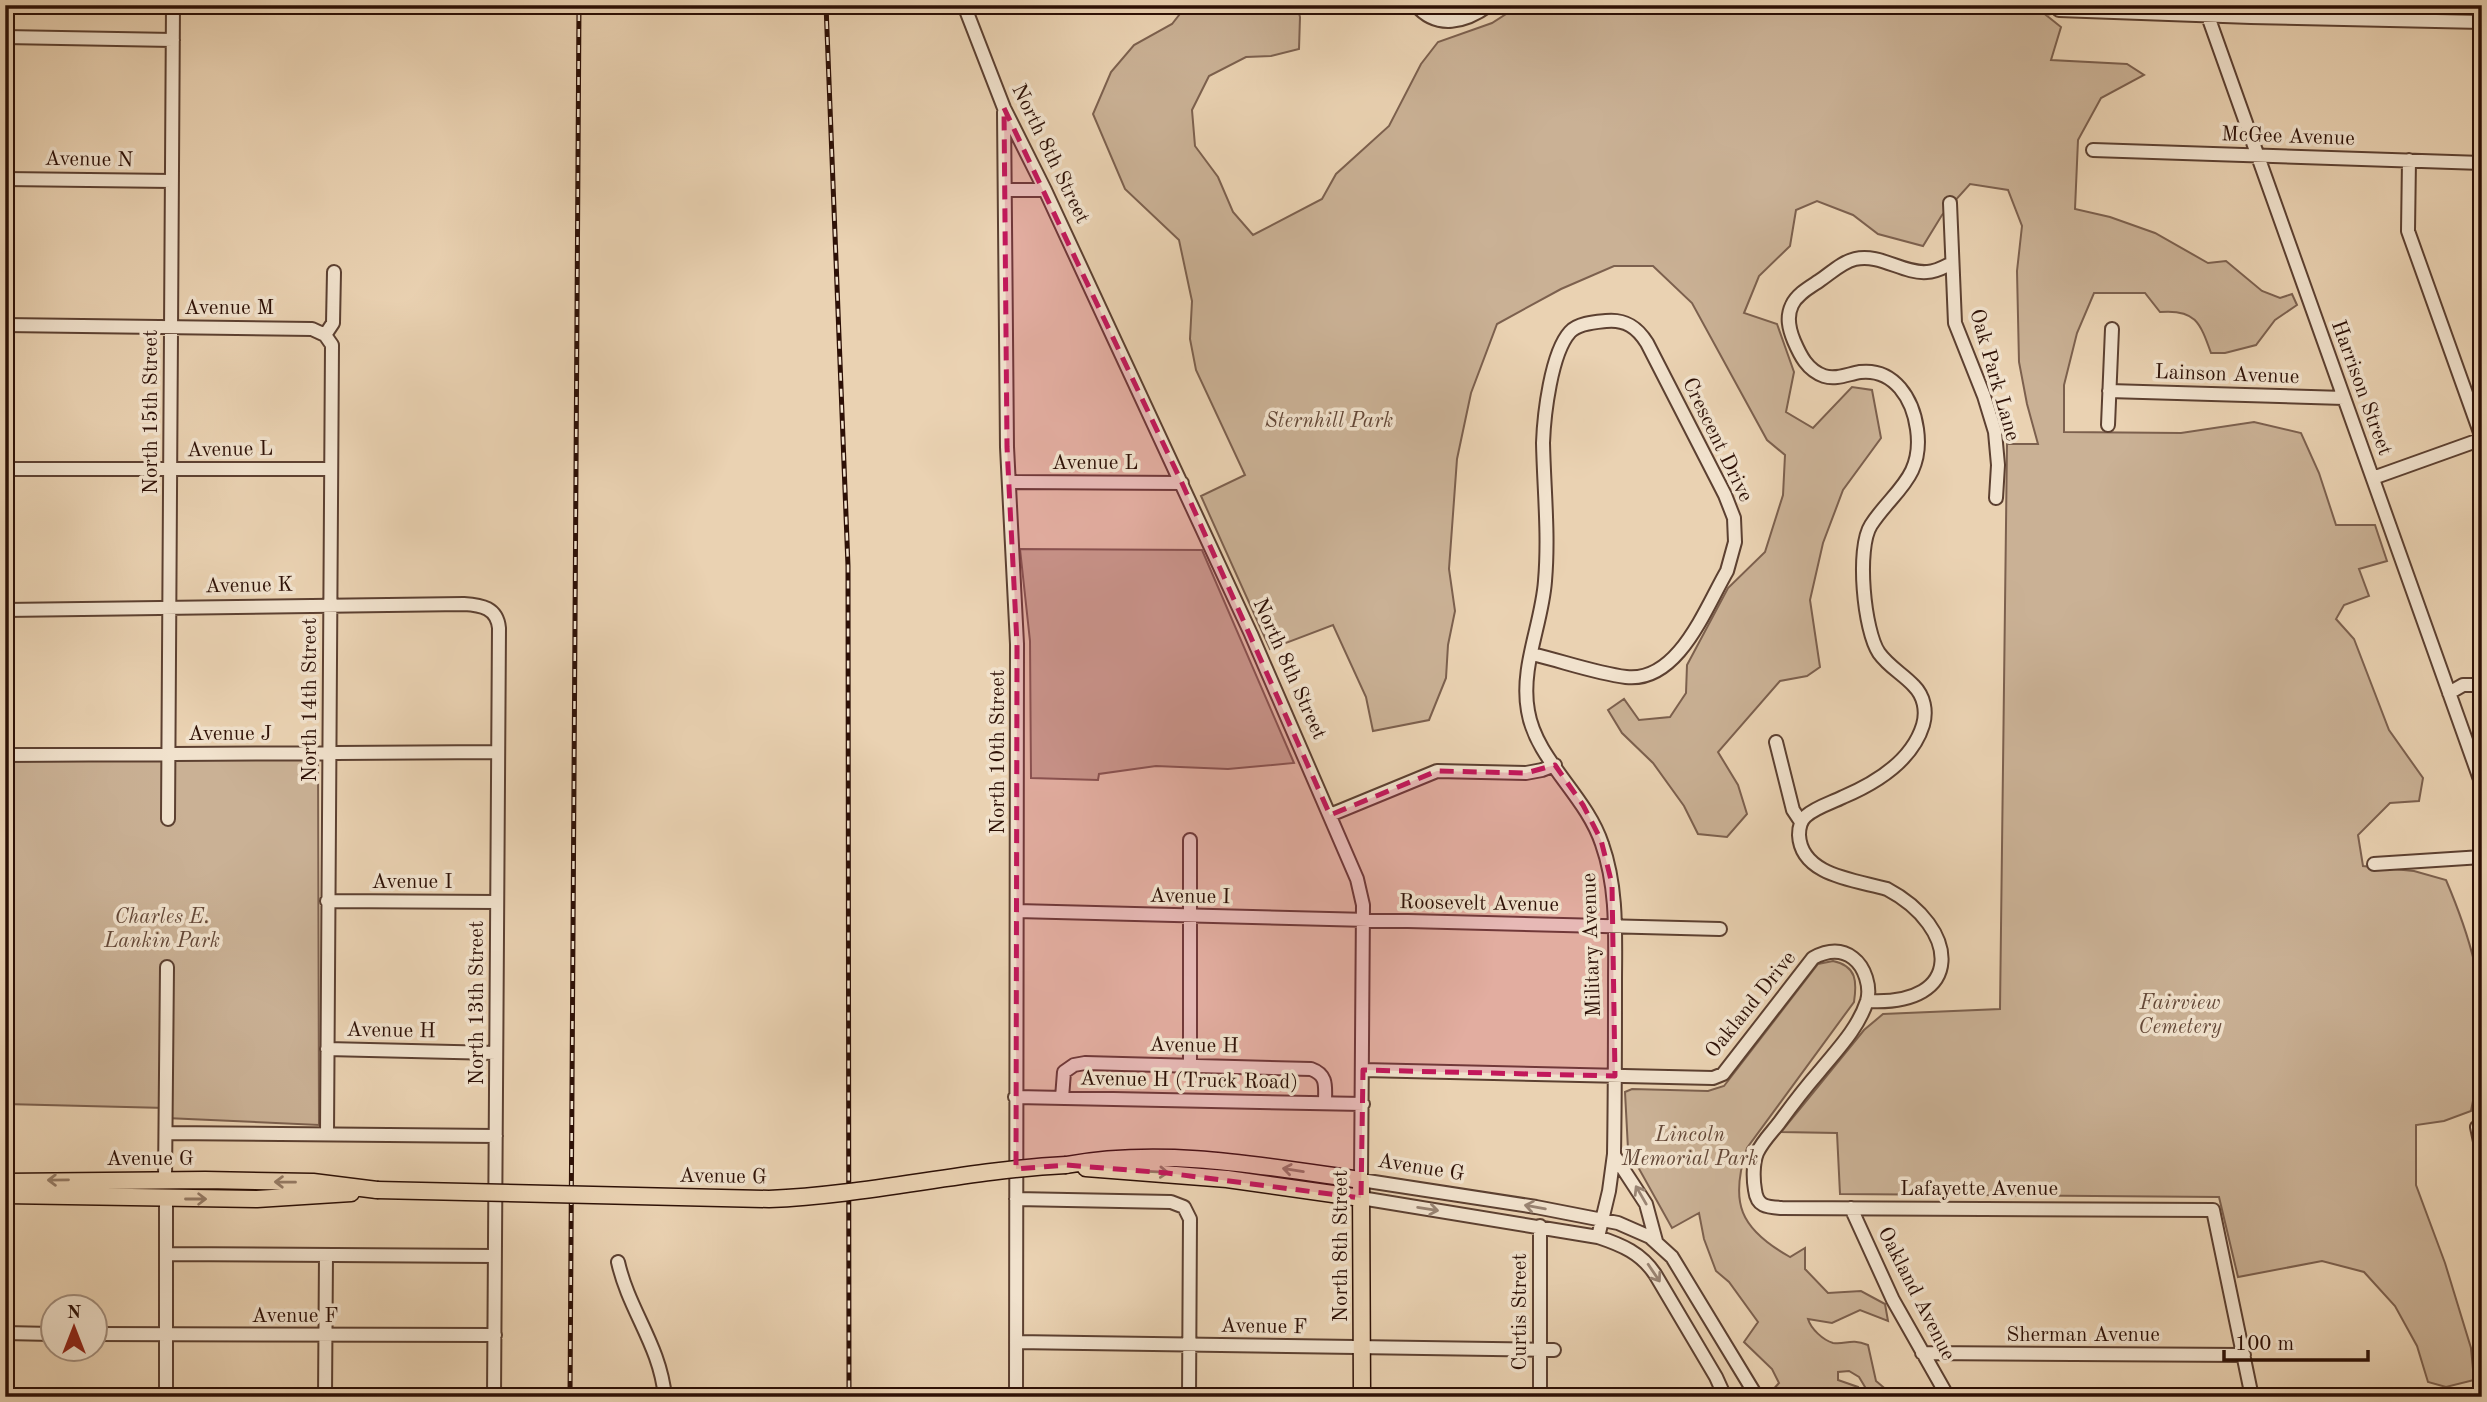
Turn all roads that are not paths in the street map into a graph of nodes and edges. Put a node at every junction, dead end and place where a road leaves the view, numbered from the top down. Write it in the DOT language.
graph roads {
  1 [pos="173,5"];
  2 [pos="1416,5"];
  3 [pos="1489,5"];
  4 [pos="966,8"];
  5 [pos="2059,10"];
  6 [pos="2205,10"];
  7 [pos="2482,22"];
  8 [pos="5,37"];
  9 [pos="173,40"];
  10 [pos="1004,108"];
  11 [pos="2093,150"];
  12 [pos="2258,156"];
  13 [pos="2409,160"];
  14 [pos="2482,163"];
  15 [pos="5,179"];
  16 [pos="172,181"];
  17 [pos="1005,190"];
  18 [pos="1045,190"];
  19 [pos="1950,203"];
  20 [pos="1952,263"];
  21 [pos="334,271"];
  22 [pos="1599,322"];
  23 [pos="5,325"];
  24 [pos="171,327"];
  25 [pos="2112,329"];
  26 [pos="325,335"];
  27 [pos="2109,391"];
  28 [pos="2344,398"];
  29 [pos="2108,425"];
  30 [pos="2482,438"];
  31 [pos="5,469"];
  32 [pos="330,469"];
  33 [pos="170,470"];
  34 [pos="2373,478"];
  35 [pos="1009,482"];
  36 [pos="1182,483"];
  37 [pos="1996,498"];
  38 [pos="330,604"];
  39 [pos="170,607"];
  40 [pos="5,610"];
  41 [pos="493,611"];
  42 [pos="1532,654"];
  43 [pos="2482,685"];
  44 [pos="2449,693"];
  45 [pos="1776,742"];
  46 [pos="329,752"];
  47 [pos="498,752"];
  48 [pos="170,753"];
  49 [pos="5,755"];
  50 [pos="1555,765"];
  51 [pos="2482,785"];
  52 [pos="1330,815"];
  53 [pos="168,820"];
  54 [pos="1801,822"];
  55 [pos="1190,840"];
  56 [pos="2482,857"];
  57 [pos="2374,864"];
  58 [pos="327,901"];
  59 [pos="497,902"];
  60 [pos="1017,912"];
  61 [pos="1190,917"];
  62 [pos="1363,920"];
  63 [pos="1615,926"];
  64 [pos="1720,929"];
  65 [pos="167,967"];
  66 [pos="1867,1001"];
  67 [pos="327,1049"];
  68 [pos="496,1053"];
  69 [pos="1190,1066"];
  70 [pos="1363,1070"];
  71 [pos="1615,1076"];
  72 [pos="1015,1097"];
  73 [pos="1062,1098"];
  74 [pos="1325,1102"];
  75 [pos="1363,1104"];
  76 [pos="2479,1126"];
  77 [pos="166,1133"];
  78 [pos="327,1134"];
  79 [pos="496,1136"];
  80 [pos="2482,1151"];
  81 [pos="1614,1154"];
  82 [pos="1066,1165"];
  83 [pos="165,1180"];
  84 [pos="1361,1181"];
  85 [pos="5,1182"];
  86 [pos="377,1190"];
  87 [pos="5,1195"];
  88 [pos="1361,1198"];
  89 [pos="166,1199"];
  90 [pos="1016,1199"];
  91 [pos="1851,1208"];
  92 [pos="1602,1220"];
  93 [pos="1540,1226"];
  94 [pos="1598,1237"];
  95 [pos="1656,1241"];
  96 [pos="166,1254"];
  97 [pos="326,1255"];
  98 [pos="495,1256"];
  99 [pos="618,1262"];
  100 [pos="5,1334"];
  101 [pos="38,1334"];
  102 [pos="108,1334"];
  103 [pos="166,1335"];
  104 [pos="326,1335"];
  105 [pos="495,1335"];
  106 [pos="1016,1342"];
  107 [pos="1189,1345"];
  108 [pos="1362,1348"];
  109 [pos="1539,1350"];
  110 [pos="1554,1350"];
  111 [pos="1922,1353"];
  112 [pos="2244,1355"];
  113 [pos="166,1397"];
  114 [pos="325,1397"];
  115 [pos="495,1397"];
  116 [pos="665,1397"];
  117 [pos="1016,1397"];
  118 [pos="1189,1397"];
  119 [pos="1362,1397"];
  120 [pos="1540,1397"];
  121 [pos="1725,1397"];
  122 [pos="1757,1397"];
  123 [pos="1948,1397"];
  124 [pos="2252,1397"];
  1 -- 9 [label="street, North 15th Street"];
  2 -- 3 [label="street"];
  4 -- 10 [label="street, North 8th Street"];
  5 -- 6 [label="street"];
  6 -- 7 [label="street"];
  6 -- 12 [label="street, Harrison Street"];
  8 -- 9 [label="street"];
  9 -- 16 [label="street, North 15th Street"];
  10 -- 17 [label="street, North 10th Street"];
  10 -- 18 [label="street, North 8th Street"];
  11 -- 12 [label="street, McGee Avenue"];
  12 -- 13 [label="street, McGee Avenue"];
  12 -- 28 [label="street, Harrison Street"];
  13 -- 14 [label="street, McGee Avenue"];
  13 -- 30 [label="street"];
  15 -- 16 [label="street, Avenue N"];
  16 -- 24 [label="street, North 15th Street"];
  17 -- 18 [label="street"];
  17 -- 35 [label="street, North 10th Street"];
  18 -- 36 [label="street, North 8th Street"];
  19 -- 20 [label="street, Oak Park Lane"];
  20 -- 37 [label="street, Oak Park Lane"];
  20 -- 54 [label="street"];
  21 -- 26 [label="street, North 14th Street"];
  22 -- 42 [label="street, Military Avenue"];
  22 -- 42 [label="street, Crescent Drive"];
  23 -- 24 [label="street, Avenue M"];
  24 -- 26 [label="street, Avenue M"];
  24 -- 33 [label="street, North 15th Street"];
  25 -- 27 [label="street"];
  26 -- 32 [label="street, North 14th Street"];
  27 -- 28 [label="street, Lainson Avenue"];
  27 -- 29 [label="street"];
  28 -- 34 [label="street, Harrison Street"];
  30 -- 34 [label="street"];
  31 -- 33 [label="street, Avenue L"];
  32 -- 33 [label="street, Avenue L"];
  32 -- 38 [label="street, North 14th Street"];
  33 -- 39 [label="street, North 15th Street"];
  34 -- 44 [label="street, Harrison Street"];
  35 -- 36 [label="street, Avenue L"];
  35 -- 60 [label="street, North 10th Street"];
  36 -- 52 [label="street, North 8th Street"];
  38 -- 39 [label="street, Avenue K"];
  38 -- 41 [label="street, Avenue K"];
  38 -- 46 [label="street, North 14th Street"];
  39 -- 40 [label="street, Avenue K"];
  39 -- 48 [label="street, North 15th Street"];
  41 -- 47 [label="street, North 13th Street"];
  42 -- 50 [label="street, Military Avenue"];
  43 -- 44 [label="street"];
  44 -- 51 [label="street, Harrison Street"];
  45 -- 54 [label="street"];
  46 -- 47 [label="street, Avenue J"];
  46 -- 48 [label="street, Avenue J"];
  46 -- 58 [label="street, North 14th Street"];
  47 -- 59 [label="street, North 13th Street"];
  48 -- 49 [label="street, Avenue J"];
  48 -- 53 [label="street, North 15th Street"];
  50 -- 52 [label="street"];
  50 -- 63 [label="street, Military Avenue"];
  52 -- 62 [label="street, North 8th Street"];
  54 -- 66 [label="street"];
  55 -- 61 [label="street"];
  56 -- 57 [label="street"];
  58 -- 59 [label="street, Avenue I"];
  58 -- 67 [label="street, North 14th Street"];
  59 -- 68 [label="street, North 13th Street"];
  60 -- 61 [label="street, Avenue I"];
  60 -- 72 [label="street, North 10th Street"];
  61 -- 62 [label="street, Avenue I"];
  61 -- 69 [label="street"];
  62 -- 63 [label="street, Roosevelt Avenue"];
  62 -- 70 [label="street, North 8th Street"];
  63 -- 64 [label="street, Roosevelt Avenue"];
  63 -- 71 [label="street, Military Avenue"];
  65 -- 77 [label="street"];
  66 -- 71 [label="street, Oakland Drive"];
  66 -- 91 [label="street, Lafayette Avenue"];
  67 -- 68 [label="street, Avenue H"];
  67 -- 78 [label="street, North 14th Street"];
  68 -- 79 [label="street, North 13th Street"];
  69 -- 73 [label="street, Avenue H"];
  69 -- 74 [label="street, Avenue H"];
  70 -- 71 [label="street, Oakland Drive"];
  70 -- 75 [label="street, North 8th Street"];
  71 -- 81 [label="street, Military Avenue"];
  72 -- 73 [label="street, Avenue H (Truck Road)"];
  72 -- 90 [label="street, North 10th Street"];
  73 -- 74 [label="street, Avenue H (Truck Road)"];
  74 -- 75 [label="street, Avenue H (Truck Road)"];
  75 -- 84 [label="street, North 8th Street"];
  76 -- 80 [label="street"];
  77 -- 78 [label="street, Avenue G"];
  77 -- 83 [label="street"];
  78 -- 79 [label="street, Avenue G"];
  79 -- 98 [label="street, North 13th Street"];
  81 -- 92 [label="street, Military Avenue"];
  95 -- 81 [label="street, one-way"];
  84 -- 82 [label="main road, Avenue G, one-way"];
  82 -- 86 [label="main road, Avenue G, bridge"];
  82 -- 88 [label="main road, Avenue G, one-way"];
  83 -- 85 [label="main road, Avenue G, one-way"];
  86 -- 83 [label="main road, Avenue G, one-way"];
  84 -- 88 [label="main road, North 8th Street"];
  92 -- 84 [label="street, Avenue G, one-way"];
  89 -- 86 [label="main road, Avenue G, one-way"];
  87 -- 89 [label="main road, Avenue G"];
  88 -- 93 [label="street, Avenue G, one-way"];
  88 -- 108 [label="main road, North 8th Street"];
  89 -- 96 [label="street"];
  90 -- 106 [label="street, North 10th Street"];
  90 -- 107 [label="street"];
  91 -- 111 [label="street, Oakland Avenue"];
  91 -- 112 [label="street, Lafayette Avenue"];
  92 -- 94 [label="street, Military Avenue"];
  92 -- 95 [label="street, Avenue G"];
  93 -- 94 [label="street, Avenue G"];
  93 -- 109 [label="street, Curtis Street"];
  94 -- 121 [label="street, Avenue G, one-way"];
  95 -- 122 [label="street"];
  96 -- 97 [label="street"];
  96 -- 103 [label="street"];
  97 -- 98 [label="street"];
  97 -- 104 [label="street"];
  98 -- 105 [label="street, North 13th Street"];
  99 -- 116 [label="street"];
  100 -- 101 [label="street"];
  102 -- 103 [label="street, Avenue F"];
  103 -- 104 [label="street, Avenue F"];
  103 -- 113 [label="street"];
  104 -- 105 [label="street, Avenue F"];
  104 -- 114 [label="street"];
  105 -- 115 [label="street, North 13th Street"];
  106 -- 107 [label="street, Avenue F"];
  106 -- 117 [label="street, North 10th Street"];
  107 -- 108 [label="street, Avenue F"];
  107 -- 118 [label="street"];
  108 -- 109 [label="street, Avenue F"];
  108 -- 119 [label="main road, North 8th Street"];
  109 -- 110 [label="street, Avenue F"];
  109 -- 120 [label="street, Curtis Street"];
  111 -- 112 [label="street, Sherman Avenue"];
  111 -- 123 [label="street, Oakland Avenue"];
  112 -- 124 [label="street"];
}
